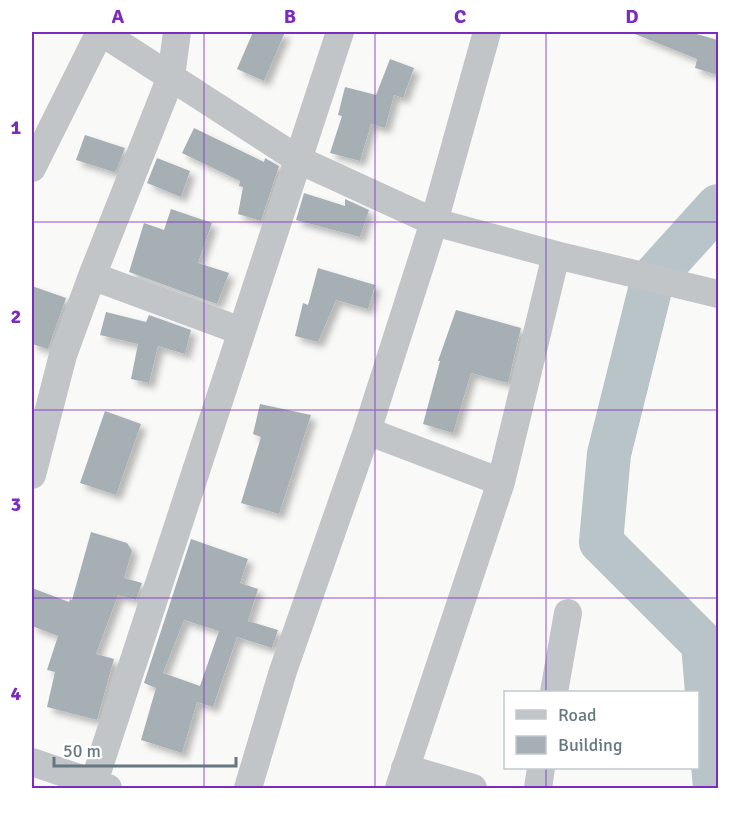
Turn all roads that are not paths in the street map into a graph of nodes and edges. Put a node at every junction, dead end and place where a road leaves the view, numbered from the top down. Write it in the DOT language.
graph roads {
  1 [pos="100,32"];
  2 [pos="177,32"];
  3 [pos="340,32"];
  4 [pos="487,32"];
  5 [pos="171,77"];
  6 [pos="299,160"];
  7 [pos="32,168"];
  8 [pos="434,222"];
  9 [pos="556,255"];
  10 [pos="92,276"];
  11 [pos="718,294"];
  12 [pos="241,332"];
  13 [pos="367,431"];
  14 [pos="32,475"];
  15 [pos="501,482"];
  16 [pos="568,613"];
  17 [pos="554,691"];
  18 [pos="32,762"];
  19 [pos="541,769"];
  20 [pos="402,778"];
  21 [pos="98,787"];
  22 [pos="248,789"];
  23 [pos="473,789"];
  24 [pos="538,789"];
  1 -- 5 [label="street"];
  1 -- 7 [label="street"];
  2 -- 5 [label="street"];
  3 -- 6 [label="street"];
  4 -- 8 [label="street"];
  5 -- 6 [label="street"];
  5 -- 10 [label="street"];
  6 -- 8 [label="street"];
  6 -- 12 [label="street"];
  8 -- 9 [label="street"];
  8 -- 13 [label="street"];
  9 -- 11 [label="street"];
  9 -- 15 [label="street"];
  10 -- 12 [label="street"];
  10 -- 14 [label="street"];
  12 -- 21 [label="street"];
  13 -- 15 [label="street"];
  13 -- 22 [label="street"];
  15 -- 20 [label="street"];
  16 -- 17 [label="street"];
  18 -- 21 [label="street"];
  19 -- 24 [label="street"];
  20 -- 23 [label="street"];
}
